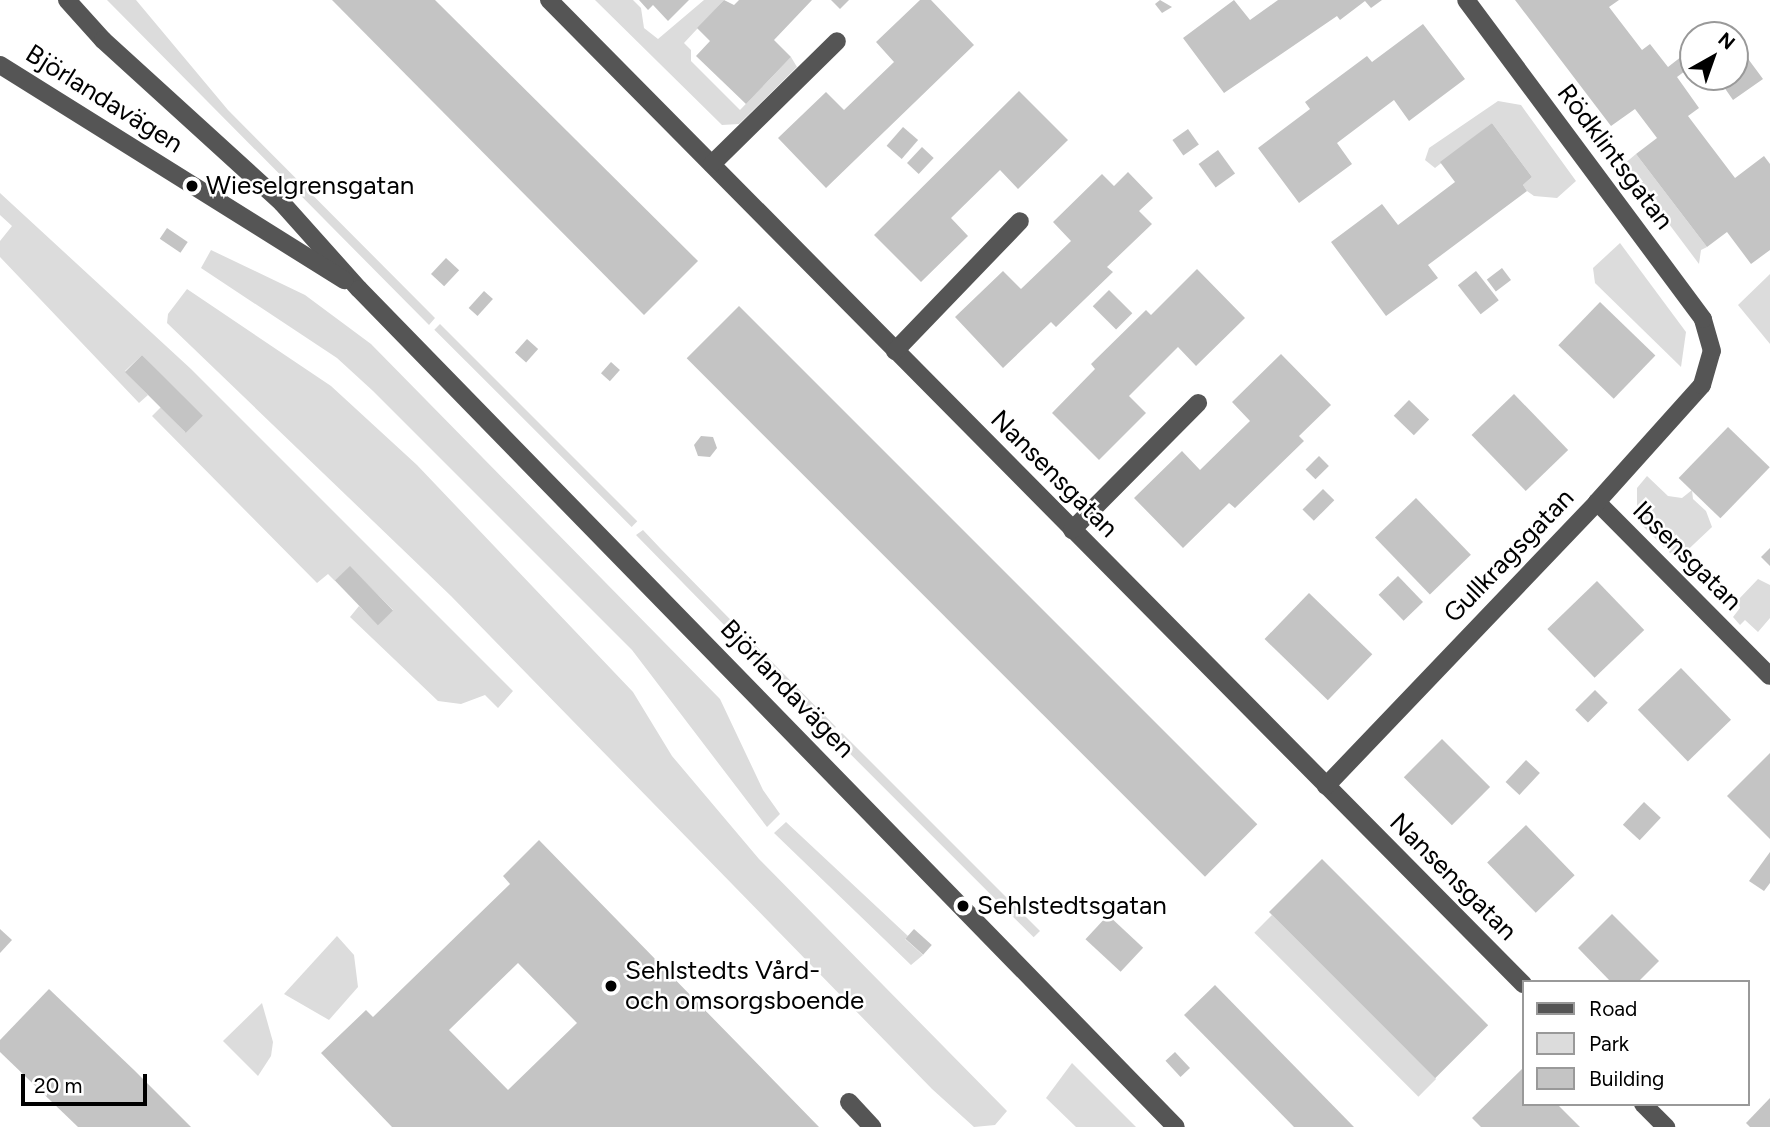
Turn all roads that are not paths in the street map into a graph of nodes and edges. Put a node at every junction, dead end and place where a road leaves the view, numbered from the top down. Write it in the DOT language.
graph roads {
  1 [pos="67,0"];
  2 [pos="549,0"];
  3 [pos="1466,0"];
  4 [pos="837,41"];
  5 [pos="0,65"];
  6 [pos="712,164"];
  7 [pos="1020,221"];
  8 [pos="359,289"];
  9 [pos="895,351"];
  10 [pos="1712,351"];
  11 [pos="1198,403"];
  12 [pos="1597,502"];
  13 [pos="1073,530"];
  14 [pos="1770,676"];
  15 [pos="1326,786"];
  16 [pos="1522,983"];
  17 [pos="849,1102"];
  18 [pos="1645,1106"];
  19 [pos="872,1127"];
  20 [pos="1176,1127"];
  21 [pos="1665,1127"];
  1 -- 8 [label="street, Björlandavägen"];
  2 -- 6 [label="street, Nansensgatan"];
  3 -- 10 [label="street, Rödklintsgatan"];
  4 -- 6 [label="street"];
  5 -- 8 [label="street, Björlandavägen"];
  6 -- 9 [label="street, Nansensgatan"];
  7 -- 9 [label="street"];
  8 -- 20 [label="street, Björlandavägen"];
  9 -- 13 [label="street, Nansensgatan"];
  10 -- 12 [label="street, Gullkragsgatan"];
  11 -- 13 [label="street"];
  12 -- 14 [label="street, Ibsensgatan"];
  12 -- 15 [label="street, Gullkragsgatan"];
  13 -- 15 [label="street, Nansensgatan"];
  15 -- 16 [label="street, Nansensgatan"];
  17 -- 19 [label="street"];
  18 -- 21 [label="street"];
}
